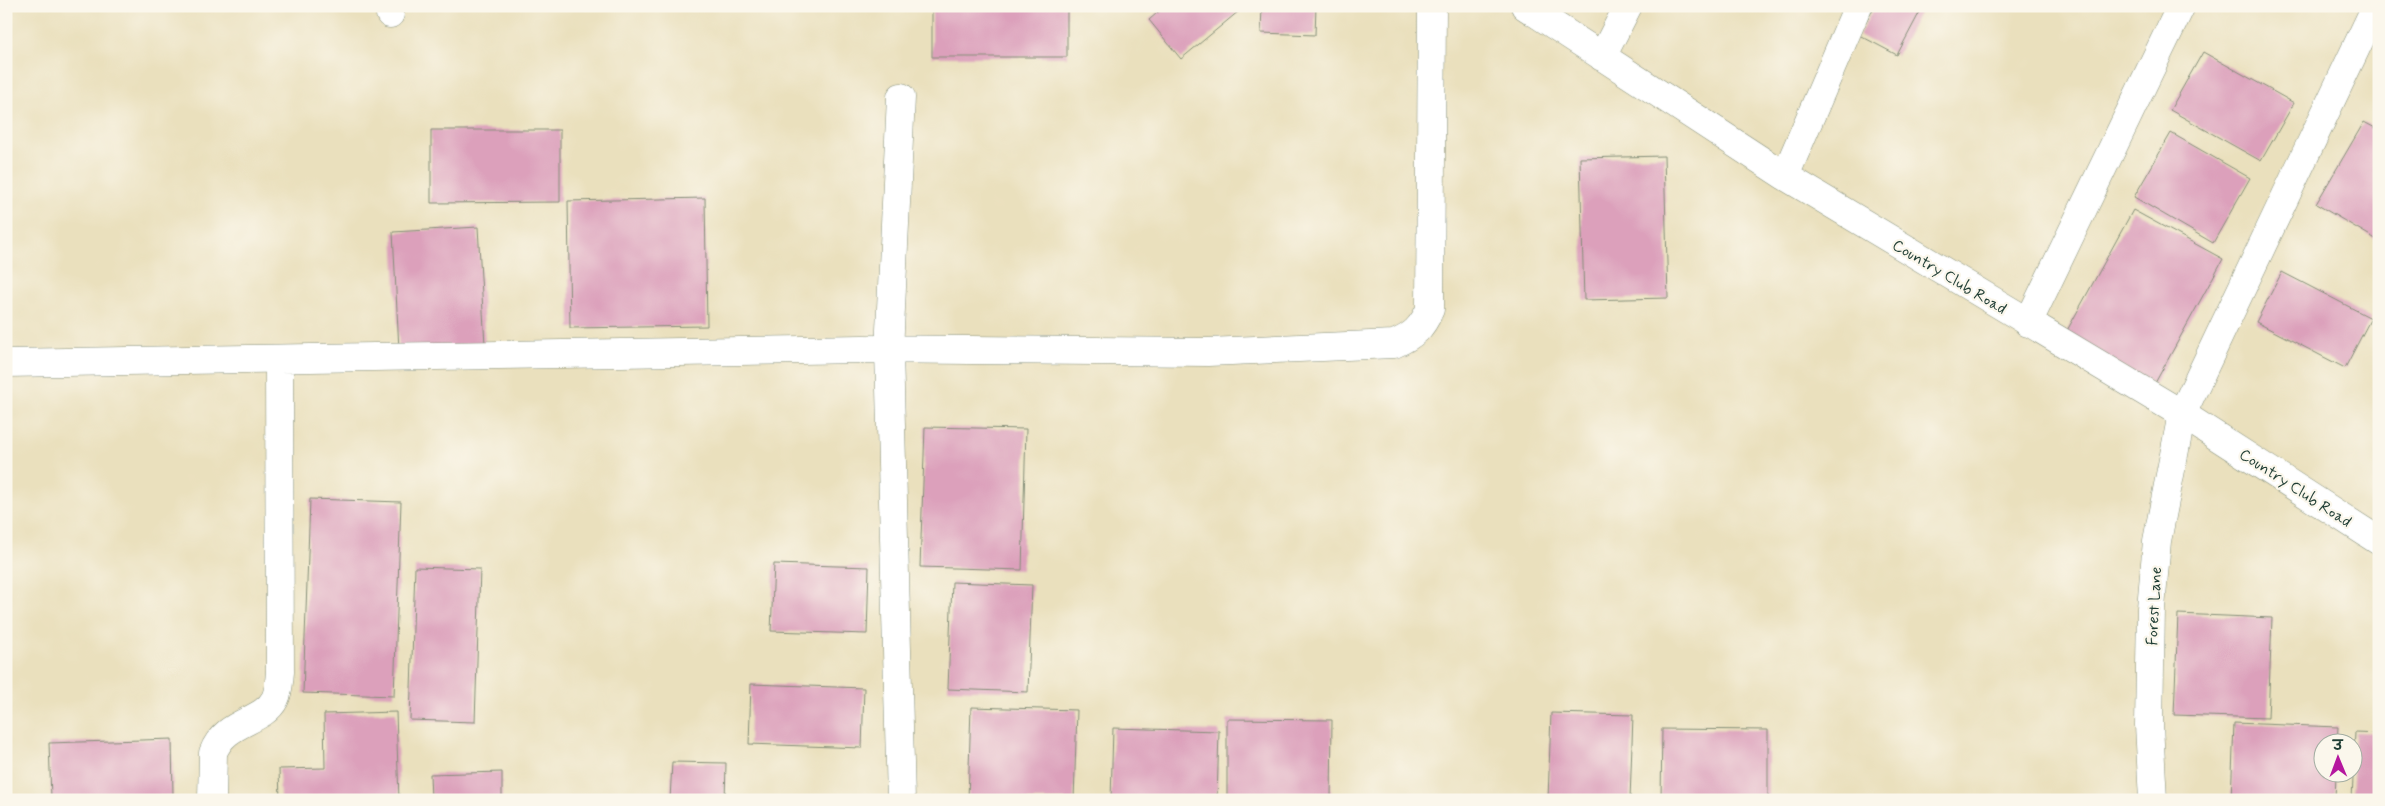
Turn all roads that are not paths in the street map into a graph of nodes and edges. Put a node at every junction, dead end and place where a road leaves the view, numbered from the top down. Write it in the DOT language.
graph roads {
  1 [pos="1432,6"];
  2 [pos="1525,6"];
  3 [pos="1628,6"];
  4 [pos="1858,6"];
  5 [pos="2181,6"];
  6 [pos="2376,6"];
  7 [pos="1602,56"];
  8 [pos="901,97"];
  9 [pos="1785,176"];
  10 [pos="2028,323"];
  11 [pos="888,351"];
  12 [pos="280,360"];
  13 [pos="6,363"];
  14 [pos="2182,414"];
  15 [pos="2379,541"];
  16 [pos="212,800"];
  17 [pos="902,800"];
  18 [pos="2153,800"];
  1 -- 11 [label="street"];
  2 -- 7 [label="street, Country Club Road"];
  3 -- 7 [label="street"];
  4 -- 9 [label="street"];
  5 -- 10 [label="street"];
  6 -- 14 [label="street, Forest Lane"];
  7 -- 9 [label="street, Country Club Road"];
  8 -- 11 [label="street"];
  9 -- 10 [label="street, Country Club Road"];
  10 -- 14 [label="street, Country Club Road"];
  11 -- 12 [label="street"];
  11 -- 17 [label="street"];
  12 -- 13 [label="street"];
  12 -- 16 [label="street"];
  14 -- 15 [label="street, Country Club Road"];
  14 -- 18 [label="street, Forest Lane"];
}
